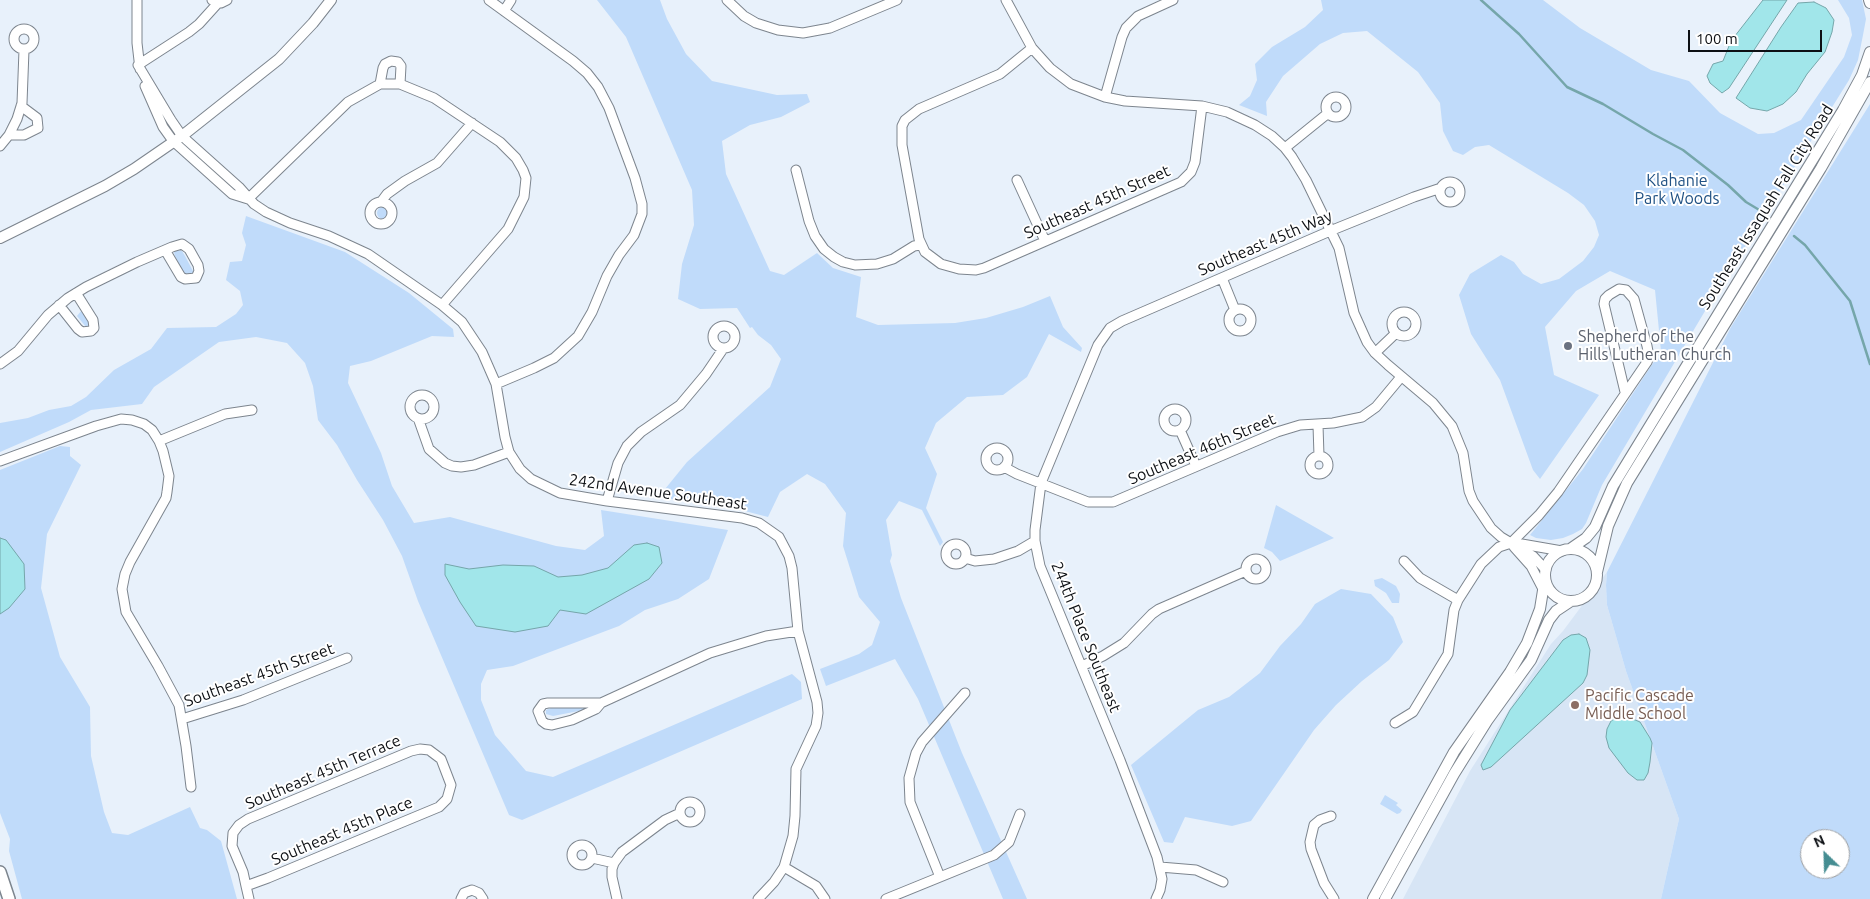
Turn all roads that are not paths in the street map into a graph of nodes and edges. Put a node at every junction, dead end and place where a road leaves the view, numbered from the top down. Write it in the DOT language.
graph roads {
  1 [pos="137,0"];
  2 [pos="227,0"];
  3 [pos="331,0"];
  4 [pos="489,0"];
  5 [pos="511,0"];
  6 [pos="727,0"];
  7 [pos="897,0"];
  8 [pos="1006,0"];
  9 [pos="1173,0"];
  10 [pos="215,2"];
  11 [pos="504,11"];
  12 [pos="1032,48"];
  13 [pos="24,50"];
  14 [pos="1870,52"];
  15 [pos="138,65"];
  16 [pos="1870,82"];
  17 [pos="380,84"];
  18 [pos="400,84"];
  19 [pos="1105,97"];
  20 [pos="21,106"];
  21 [pos="1202,106"];
  22 [pos="1327,114"];
  23 [pos="472,123"];
  24 [pos="9,135"];
  25 [pos="178,138"];
  26 [pos="0,146"];
  27 [pos="1284,148"];
  28 [pos="796,170"];
  29 [pos="1017,180"];
  30 [pos="1441,188"];
  31 [pos="248,199"];
  32 [pos="381,202"];
  33 [pos="1330,232"];
  34 [pos="0,238"];
  35 [pos="1045,241"];
  36 [pos="920,244"];
  37 [pos="165,250"];
  38 [pos="1222,278"];
  39 [pos="76,293"];
  40 [pos="59,305"];
  41 [pos="442,305"];
  42 [pos="1729,305"];
  43 [pos="1235,310"];
  44 [pos="1105,333"];
  45 [pos="1396,333"];
  46 [pos="724,349"];
  47 [pos="1375,353"];
  48 [pos="0,364"];
  49 [pos="1401,377"];
  50 [pos="496,384"];
  51 [pos="1625,392"];
  52 [pos="252,410"];
  53 [pos="418,418"];
  54 [pos="1318,424"];
  55 [pos="1180,430"];
  56 [pos="159,441"];
  57 [pos="509,452"];
  58 [pos="1319,456"];
  59 [pos="0,461"];
  60 [pos="1196,466"];
  61 [pos="1004,467"];
  62 [pos="1041,483"];
  63 [pos="607,501"];
  64 [pos="1035,541"];
  65 [pos="1511,543"];
  66 [pos="1566,550"];
  67 [pos="966,558"];
  68 [pos="1404,561"];
  69 [pos="1246,571"];
  70 [pos="1597,572"];
  71 [pos="1546,574"];
  72 [pos="1544,591"];
  73 [pos="1458,600"];
  74 [pos="1571,601"];
  75 [pos="798,631"];
  76 [pos="347,658"];
  77 [pos="1082,666"];
  78 [pos="965,693"];
  79 [pos="601,703"];
  80 [pos="182,719"];
  81 [pos="1395,723"];
  82 [pos="428,750"];
  83 [pos="191,787"];
  84 [pos="680,813"];
  85 [pos="1020,814"];
  86 [pos="1331,816"];
  87 [pos="592,858"];
  88 [pos="614,863"];
  89 [pos="784,867"];
  90 [pos="1160,867"];
  91 [pos="0,872"];
  92 [pos="940,877"];
  93 [pos="1223,882"];
  94 [pos="246,886"];
  95 [pos="9,899"];
  96 [pos="249,899"];
  97 [pos="461,899"];
  98 [pos="483,899"];
  99 [pos="617,899"];
  100 [pos="758,899"];
  101 [pos="825,899"];
  102 [pos="886,899"];
  103 [pos="1156,899"];
  104 [pos="1334,899"];
  105 [pos="1373,899"];
  106 [pos="1385,899"];
  1 -- 15 [label="street, 242nd Avenue Southeast"];
  2 -- 10 [label="street"];
  3 -- 25 [label="street"];
  4 -- 11 [label="street"];
  5 -- 11 [label="street"];
  6 -- 7 [label="street"];
  8 -- 12 [label="street"];
  9 -- 19 [label="street"];
  10 -- 15 [label="street"];
  11 -- 50 [label="street"];
  12 -- 19 [label="street"];
  12 -- 36 [label="street"];
  13 -- 20 [label="street"];
  14 -- 42 [label="street, Southeast Issaquah Fall City Road"];
  15 -- 25 [label="street, 242nd Avenue Southeast"];
  16 -- 42 [label="street, Southeast Issaquah Fall City Road"];
  17 -- 18 [label="street"];
  17 -- 18 [label="street"];
  17 -- 31 [label="street"];
  18 -- 23 [label="street"];
  19 -- 21 [label="street"];
  20 -- 24 [label="street"];
  20 -- 24 [label="street"];
  21 -- 27 [label="street"];
  21 -- 35 [label="street, Southeast 45th Street"];
  22 -- 27 [label="street"];
  23 -- 32 [label="street"];
  23 -- 41 [label="street"];
  24 -- 26 [label="street"];
  25 -- 31 [label="street, 242nd Avenue Southeast"];
  25 -- 34 [label="street"];
  27 -- 33 [label="street"];
  28 -- 36 [label="street"];
  29 -- 35 [label="street"];
  30 -- 33 [label="street, Southeast 45th Way"];
  31 -- 41 [label="street, 242nd Avenue Southeast"];
  33 -- 38 [label="street, Southeast 45th Way"];
  33 -- 47 [label="street"];
  35 -- 36 [label="street, Southeast 45th Street"];
  37 -- 39 [label="street"];
  38 -- 43 [label="street"];
  38 -- 44 [label="street, Southeast 45th Way"];
  39 -- 40 [label="street"];
  39 -- 40 [label="street"];
  40 -- 48 [label="street"];
  41 -- 50 [label="street, 242nd Avenue Southeast"];
  42 -- 66 [label="street, Southeast Issaquah Fall City Road"];
  42 -- 70 [label="street, Southeast Issaquah Fall City Road"];
  44 -- 62 [label="street, 244th Place Southeast"];
  45 -- 47 [label="street"];
  46 -- 63 [label="street"];
  47 -- 49 [label="street"];
  49 -- 54 [label="street, Southeast 46th Street"];
  49 -- 65 [label="street"];
  50 -- 57 [label="street, 242nd Avenue Southeast"];
  51 -- 51 [label="street"];
  51 -- 65 [label="street"];
  52 -- 56 [label="street"];
  53 -- 57 [label="street"];
  54 -- 58 [label="street"];
  54 -- 60 [label="street, Southeast 46th Street"];
  55 -- 60 [label="street"];
  56 -- 59 [label="street"];
  56 -- 80 [label="street"];
  57 -- 63 [label="street, 242nd Avenue Southeast"];
  60 -- 62 [label="street, Southeast 46th Street"];
  61 -- 62 [label="street, Southeast 46th Street"];
  62 -- 64 [label="street, 244th Place Southeast"];
  63 -- 75 [label="street, 242nd Avenue Southeast"];
  64 -- 67 [label="street"];
  64 -- 77 [label="street, 244th Place Southeast"];
  65 -- 66 [label="street"];
  65 -- 71 [label="street"];
  65 -- 72 [label="street"];
  65 -- 73 [label="street"];
  66 -- 70 [label="street"];
  66 -- 71 [label="street"];
  68 -- 73 [label="street"];
  69 -- 77 [label="street"];
  70 -- 74 [label="street"];
  71 -- 72 [label="street"];
  71 -- 74 [label="street"];
  72 -- 105 [label="street"];
  73 -- 81 [label="street"];
  74 -- 106 [label="street"];
  75 -- 79 [label="street"];
  75 -- 89 [label="street, 242nd Avenue Southeast"];
  76 -- 80 [label="street, Southeast 45th Street"];
  77 -- 90 [label="street, 244th Place Southeast"];
  78 -- 92 [label="street"];
  79 -- 79 [label="street"];
  80 -- 83 [label="street"];
  82 -- 94 [label="street, Southeast 45th Terrace"];
  82 -- 94 [label="street, Southeast 45th Place"];
  84 -- 88 [label="street"];
  85 -- 92 [label="street"];
  86 -- 104 [label="street"];
  87 -- 88 [label="street"];
  88 -- 99 [label="street"];
  89 -- 100 [label="street"];
  89 -- 101 [label="street"];
  90 -- 93 [label="street"];
  90 -- 103 [label="street"];
  91 -- 95 [label="main road"];
  92 -- 102 [label="street"];
  94 -- 96 [label="street"];
  97 -- 98 [label="street"];
}
